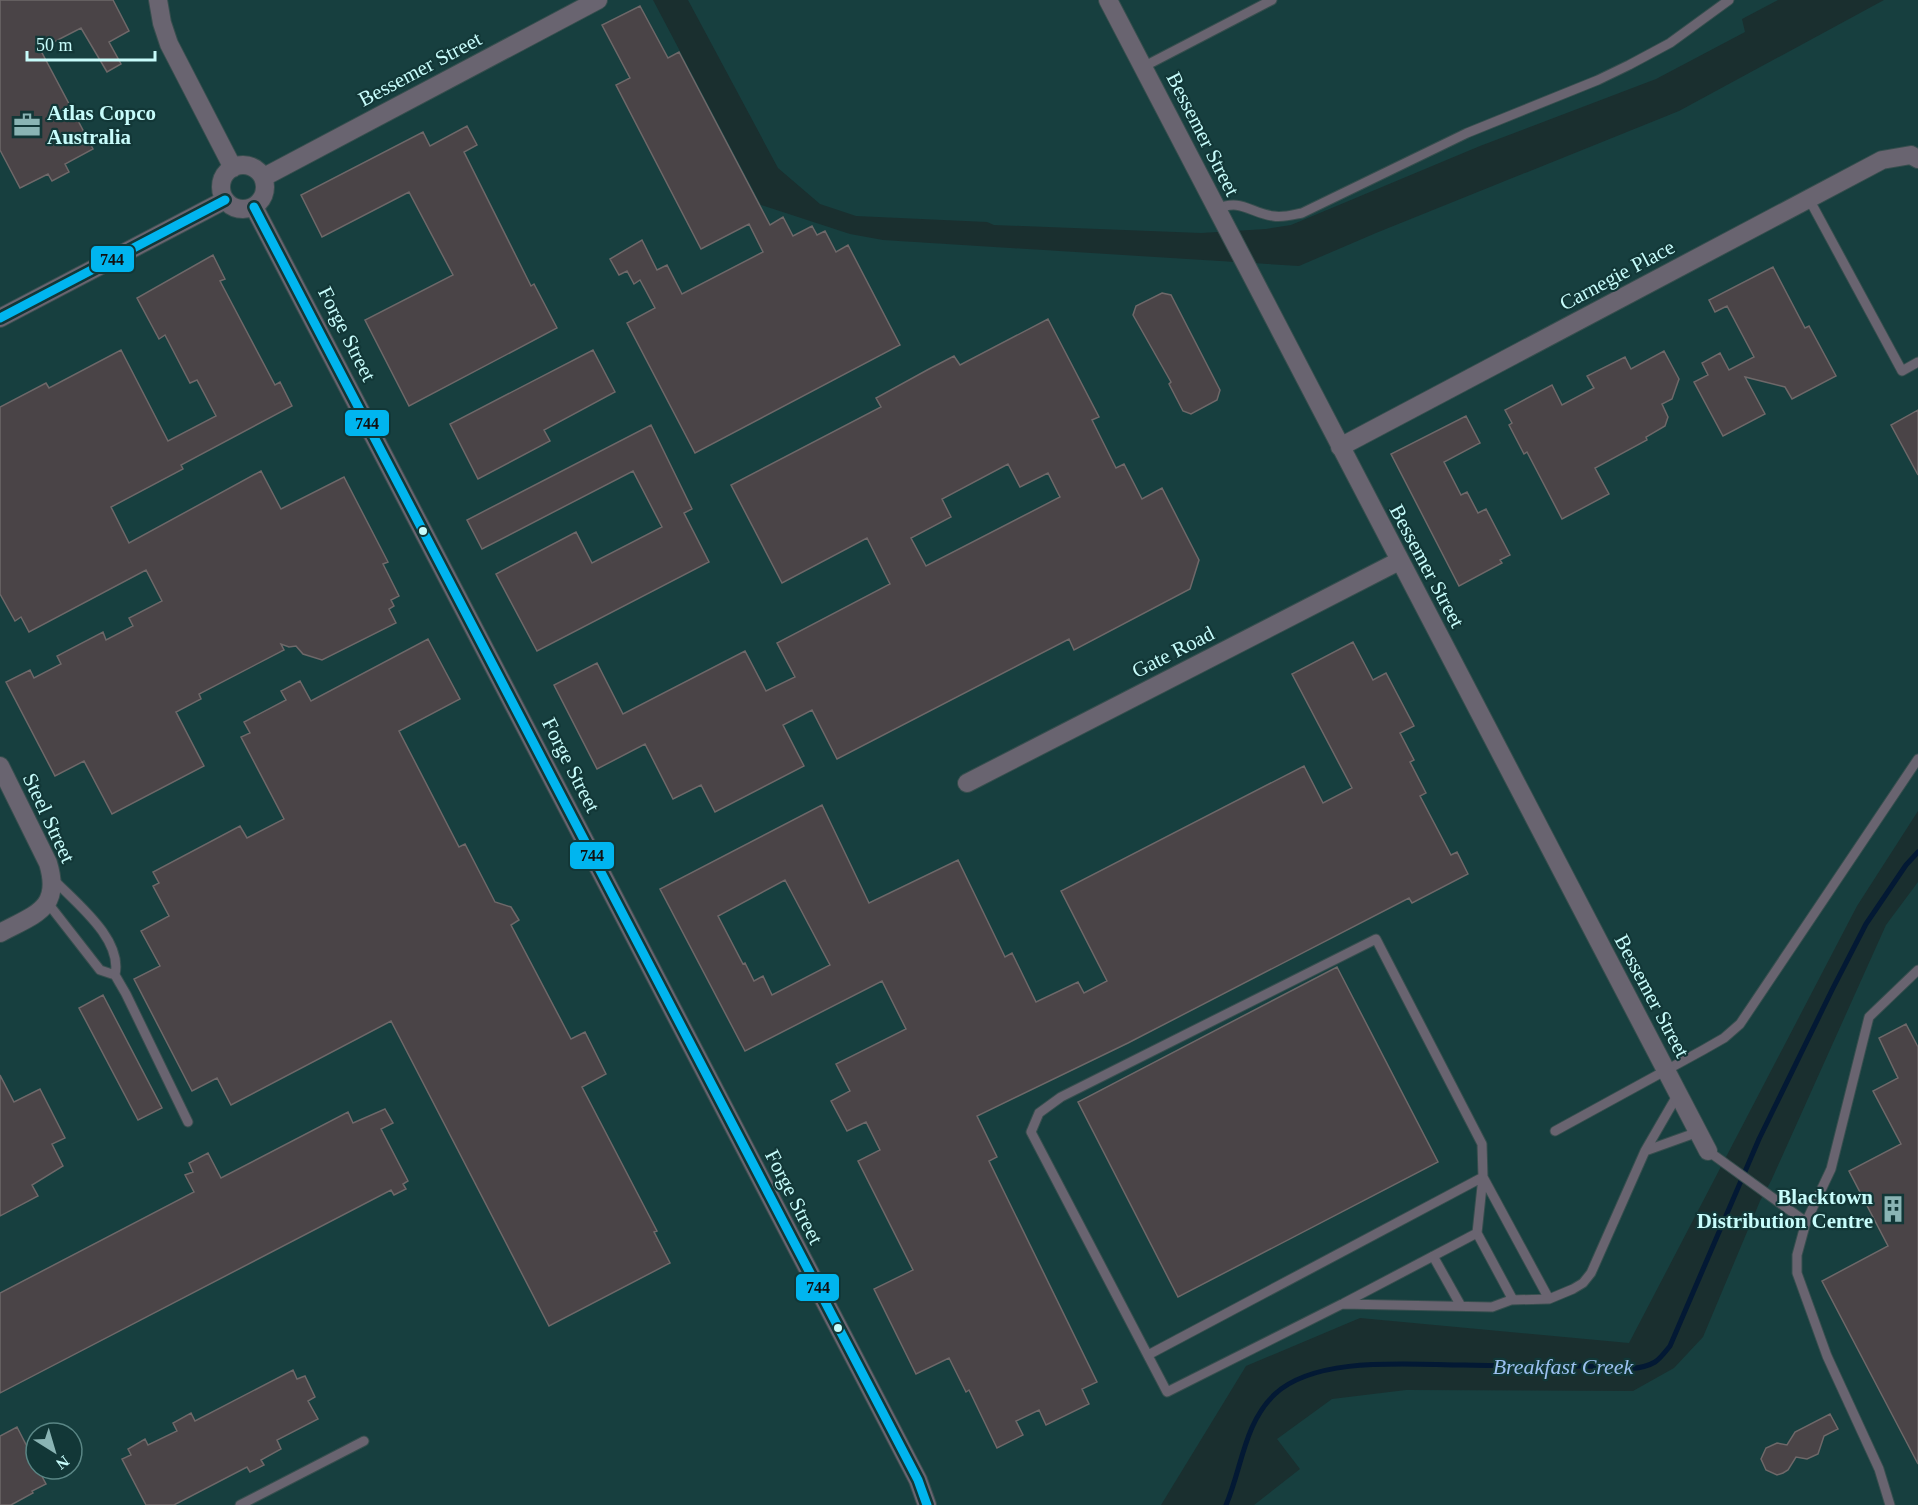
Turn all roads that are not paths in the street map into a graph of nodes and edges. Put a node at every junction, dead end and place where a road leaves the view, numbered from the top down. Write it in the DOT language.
graph roads {
  1 [pos="158,0"];
  2 [pos="598,0"];
  3 [pos="1108,0"];
  4 [pos="1272,0"];
  5 [pos="1729,0"];
  6 [pos="1143,67"];
  7 [pos="1918,159"];
  8 [pos="233,168"];
  9 [pos="264,177"];
  10 [pos="1809,199"];
  11 [pos="225,200"];
  12 [pos="255,207"];
  13 [pos="1217,209"];
  14 [pos="0,318"];
  15 [pos="1918,362"];
  16 [pos="1340,447"];
  17 [pos="1399,561"];
  18 [pos="1918,759"];
  19 [pos="0,766"];
  20 [pos="967,783"];
  21 [pos="53,879"];
  22 [pos="47,902"];
  23 [pos="0,933"];
  24 [pos="1918,970"];
  25 [pos="115,975"];
  26 [pos="1666,1071"];
  27 [pos="1678,1094"];
  28 [pos="188,1122"];
  29 [pos="1555,1131"];
  30 [pos="1698,1132"];
  31 [pos="1645,1151"];
  32 [pos="1708,1151"];
  33 [pos="1483,1177"];
  34 [pos="1806,1222"];
  35 [pos="1477,1233"];
  36 [pos="1434,1256"];
  37 [pos="1549,1299"];
  38 [pos="1513,1300"];
  39 [pos="1342,1304"];
  40 [pos="1461,1306"];
  41 [pos="1148,1355"];
  42 [pos="364,1441"];
  43 [pos="240,1505"];
  44 [pos="927,1505"];
  45 [pos="1890,1505"];
  1 -- 8 [label="street"];
  2 -- 9 [label="street, Bessemer Street"];
  3 -- 6 [label="street, Bessemer Street"];
  4 -- 6 [label="lane"];
  5 -- 13 [label="lane"];
  6 -- 13 [label="street, Bessemer Street"];
  7 -- 10 [label="street, Carnegie Place"];
  8 -- 9 [label="street"];
  8 -- 11 [label="street"];
  9 -- 12 [label="street"];
  10 -- 15 [label="lane"];
  10 -- 16 [label="street, Carnegie Place"];
  11 -- 12 [label="street"];
  11 -- 14 [label="street"];
  12 -- 44 [label="street, Forge Street"];
  13 -- 16 [label="street, Bessemer Street"];
  16 -- 17 [label="street, Bessemer Street"];
  17 -- 20 [label="street, Gate Road"];
  17 -- 26 [label="street, Bessemer Street"];
  18 -- 26 [label="lane"];
  19 -- 21 [label="street, Steel Street"];
  21 -- 22 [label="street, Steel Street"];
  21 -- 25 [label="lane"];
  22 -- 23 [label="street"];
  22 -- 25 [label="lane"];
  24 -- 34 [label="lane"];
  25 -- 28 [label="lane"];
  26 -- 27 [label="street, Bessemer Street"];
  26 -- 29 [label="lane"];
  27 -- 30 [label="street, Bessemer Street"];
  27 -- 31 [label="lane"];
  30 -- 31 [label="lane"];
  30 -- 32 [label="street, Bessemer Street"];
  31 -- 37 [label="lane"];
  32 -- 34 [label="lane"];
  33 -- 35 [label="lane"];
  33 -- 37 [label="lane"];
  33 -- 41 [label="lane"];
  33 -- 41 [label="lane"];
  34 -- 45 [label="lane"];
  35 -- 36 [label="lane"];
  35 -- 38 [label="lane"];
  36 -- 39 [label="lane"];
  36 -- 40 [label="lane"];
  37 -- 38 [label="lane"];
  38 -- 40 [label="lane"];
  39 -- 40 [label="lane"];
  39 -- 41 [label="lane"];
  42 -- 43 [label="lane"];
}
